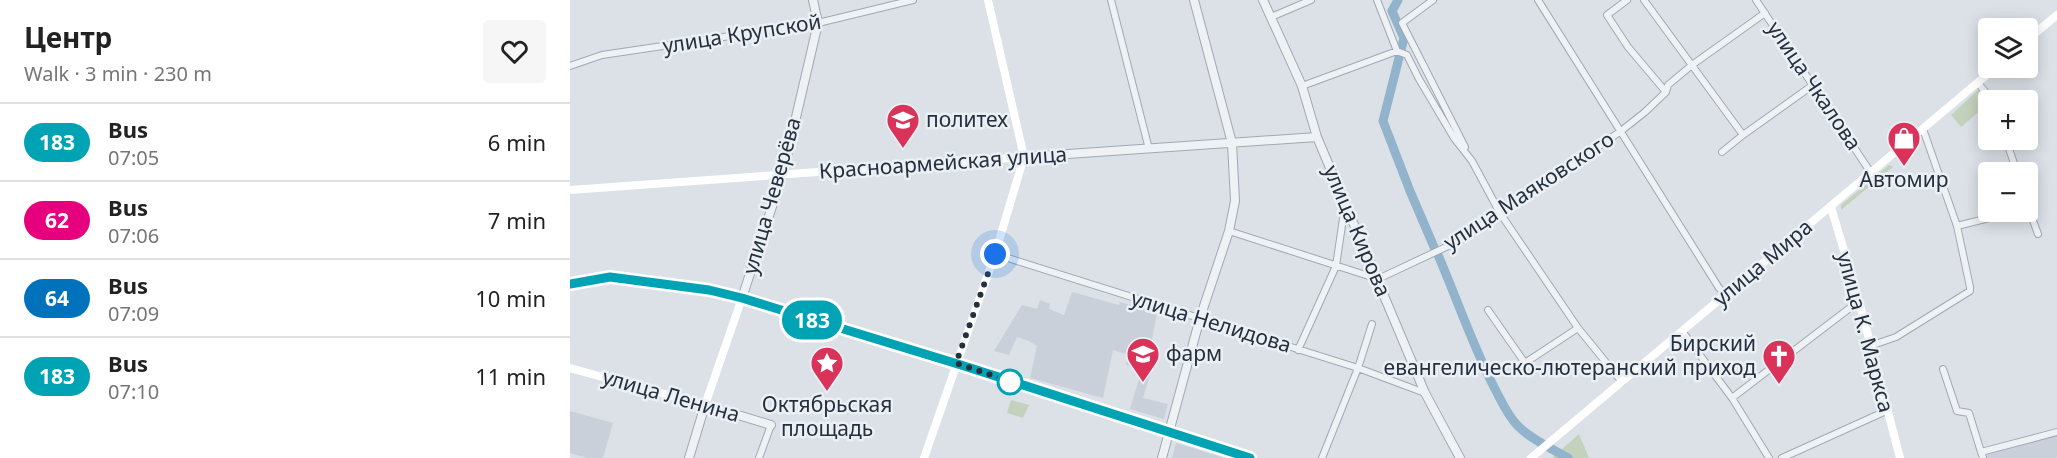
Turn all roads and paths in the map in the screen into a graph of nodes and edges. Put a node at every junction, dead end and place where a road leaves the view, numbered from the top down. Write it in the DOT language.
graph roads {
  1 [pos="813,0"];
  2 [pos="914,0"];
  3 [pos="988,0"];
  4 [pos="1111,0"];
  5 [pos="1194,0"];
  6 [pos="1263,0"];
  7 [pos="1311,0"];
  8 [pos="1377,0"];
  9 [pos="1433,0"];
  10 [pos="1627,0"];
  11 [pos="1644,0"];
  12 [pos="1756,0"];
  13 [pos="1540,1"];
  14 [pos="1765,13"];
  15 [pos="2057,15"];
  16 [pos="1271,17"];
  17 [pos="818,23"];
  18 [pos="2038,31"];
  19 [pos="1398,51"];
  20 [pos="1692,65"];
  21 [pos="570,66"];
  22 [pos="1984,78"];
  23 [pos="1978,83"];
  24 [pos="1813,84"];
  25 [pos="1302,86"];
  26 [pos="1984,90"];
  27 [pos="1666,92"];
  28 [pos="1923,129"];
  29 [pos="1621,131"];
  30 [pos="1743,135"];
  31 [pos="1317,137"];
  32 [pos="1232,143"];
  33 [pos="1149,149"];
  34 [pos="1722,152"];
  35 [pos="1024,157"];
  36 [pos="1472,161"];
  37 [pos="1871,172"];
  38 [pos="783,173"];
  39 [pos="570,190"];
  40 [pos="1345,205"];
  41 [pos="1830,207"];
  42 [pos="1500,213"];
  43 [pos="1978,221"];
  44 [pos="2034,222"];
  45 [pos="1957,226"];
  46 [pos="1228,231"];
  47 [pos="2038,234"];
  48 [pos="995,254"];
  49 [pos="1336,266"];
  50 [pos="1378,279"];
  51 [pos="570,284"];
  52 [pos="1725,294"];
  53 [pos="742,298"];
  54 [pos="1859,301"];
  55 [pos="1488,310"];
  56 [pos="1200,318"];
  57 [pos="1372,324"];
  58 [pos="1578,328"];
  59 [pos="1682,331"];
  60 [pos="1870,346"];
  61 [pos="1298,350"];
  62 [pos="956,363"];
  63 [pos="570,368"];
  64 [pos="1358,368"];
  65 [pos="1943,369"];
  66 [pos="1622,382"];
  67 [pos="1425,393"];
  68 [pos="1732,398"];
  69 [pos="705,405"];
  70 [pos="1886,411"];
  71 [pos="771,425"];
  72 [pos="1169,432"];
  73 [pos="2057,432"];
  74 [pos="1982,455"];
  75 [pos="689,458"];
  76 [pos="759,458"];
  77 [pos="924,458"];
  78 [pos="1162,458"];
  79 [pos="1250,458"];
  80 [pos="1322,458"];
  81 [pos="1460,458"];
  82 [pos="1531,458"];
  83 [pos="1769,458"];
  84 [pos="1782,458"];
  85 [pos="1900,458"];
  1 -- 17 [label="street, улица Чеверёва"];
  2 -- 17 [label="street, улица Крупской"];
  3 -- 35 [label="main road"];
  4 -- 33 [label="street"];
  5 -- 32 [label="street"];
  6 -- 16 [label="street, улица Кирова"];
  7 -- 16 [label="street"];
  8 -- 19 [label="street"];
  9 -- 36 [label="street"];
  10 -- 27 [label="street"];
  11 -- 20 [label="street"];
  12 -- 14 [label="street, улица Чкалова"];
  13 -- 29 [label="street"];
  14 -- 20 [label="street, улица Маяковского"];
  14 -- 24 [label="street, улица Чкалова"];
  15 -- 18 [label="main road"];
  16 -- 25 [label="street, улица Кирова"];
  17 -- 21 [label="street, улица Крупской"];
  17 -- 38 [label="street, улица Чеверёва"];
  19 -- 25 [label="street"];
  19 -- 36 [label="street"];
  20 -- 27 [label="street, улица Маяковского"];
  20 -- 30 [label="street"];
  22 -- 23 [label="main road, улица Мира"];
  23 -- 26 [label="street"];
  23 -- 28 [label="main road, улица Мира"];
  24 -- 30 [label="street"];
  24 -- 37 [label="street, улица Чкалова"];
  25 -- 31 [label="street, улица Кирова"];
  27 -- 29 [label="street, улица Маяковского"];
  28 -- 37 [label="main road, улица Мира"];
  28 -- 45 [label="street"];
  29 -- 42 [label="street, улица Маяковского"];
  29 -- 52 [label="street"];
  30 -- 34 [label="street"];
  31 -- 32 [label="street, Красноармейская улица"];
  31 -- 40 [label="street, улица Кирова"];
  32 -- 33 [label="street, Красноармейская улица"];
  32 -- 46 [label="street"];
  33 -- 35 [label="street, Красноармейская улица"];
  35 -- 38 [label="main road, Красноармейская улица"];
  35 -- 48 [label="main road"];
  36 -- 42 [label="street"];
  37 -- 41 [label="main road, улица Мира"];
  38 -- 39 [label="main road, Красноармейская улица"];
  38 -- 53 [label="street, улица Чеверёва"];
  40 -- 49 [label="street"];
  40 -- 50 [label="street, улица Кирова"];
  41 -- 52 [label="main road, улица Мира"];
  41 -- 54 [label="main road, улица К. Маркса"];
  42 -- 50 [label="street, улица Маяковского"];
  42 -- 58 [label="street"];
  43 -- 45 [label="street"];
  44 -- 47 [label="street"];
  45 -- 60 [label="street"];
  46 -- 49 [label="street"];
  46 -- 56 [label="street"];
  48 -- 56 [label="street, улица Нелидова"];
  48 -- 62 [label="main road"];
  49 -- 50 [label="street"];
  49 -- 61 [label="street"];
  50 -- 67 [label="street, улица Кирова"];
  51 -- 53 [label="street"];
  52 -- 59 [label="main road, улица Мира"];
  53 -- 62 [label="main road"];
  53 -- 69 [label="main road, улица Чеверёва"];
  54 -- 60 [label="main road, улица К. Маркса"];
  54 -- 68 [label="street"];
  55 -- 58 [label="street"];
  56 -- 61 [label="street, улица Нелидова"];
  56 -- 72 [label="street"];
  57 -- 64 [label="street"];
  58 -- 66 [label="street"];
  59 -- 66 [label="main road, улица Мира"];
  59 -- 68 [label="street"];
  60 -- 70 [label="main road, улица К. Маркса"];
  61 -- 64 [label="street, улица Нелидова"];
  62 -- 72 [label="main road"];
  62 -- 77 [label="main road"];
  63 -- 69 [label="main road, улица Ленина"];
  64 -- 67 [label="street, улица Нелидова"];
  64 -- 80 [label="street"];
  65 -- 74 [label="street"];
  66 -- 82 [label="main road, улица Мира"];
  67 -- 81 [label="street, улица Кирова"];
  68 -- 83 [label="street"];
  69 -- 71 [label="street, улица Ленина"];
  69 -- 75 [label="street, улица Чеверёва"];
  70 -- 84 [label="street"];
  70 -- 85 [label="main road, улица К. Маркса"];
  71 -- 76 [label="street"];
  72 -- 78 [label="street"];
  72 -- 79 [label="main road"];
  73 -- 74 [label="street"];
}
